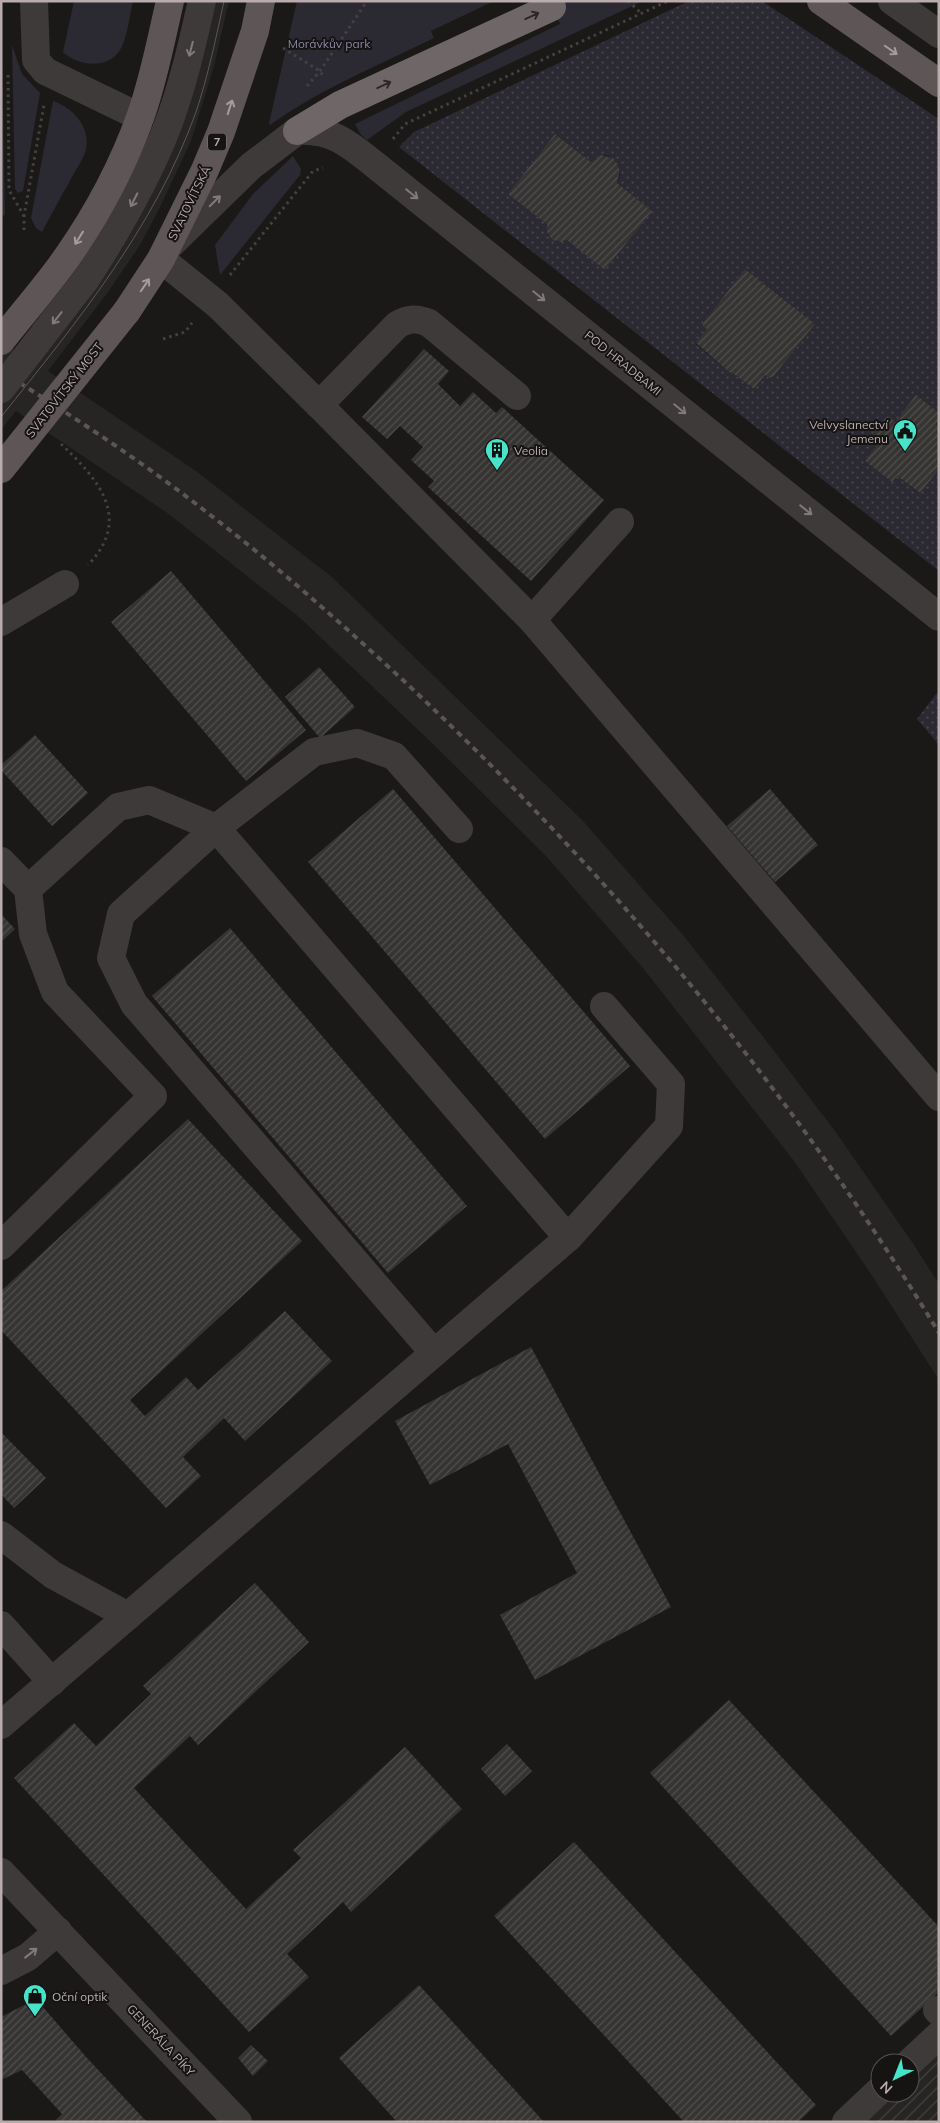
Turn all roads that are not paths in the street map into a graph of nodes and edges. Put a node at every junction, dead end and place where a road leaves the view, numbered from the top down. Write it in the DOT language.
graph roads {
  1 [pos="34,1"];
  2 [pos="170,1"];
  3 [pos="202,1"];
  4 [pos="261,1"];
  5 [pos="265,1"];
  6 [pos="821,1"];
  7 [pos="892,1"];
  8 [pos="921,1"];
  9 [pos="552,7"];
  10 [pos="939,13"];
  11 [pos="255,31"];
  12 [pos="939,34"];
  13 [pos="939,83"];
  14 [pos="140,117"];
  15 [pos="297,130"];
  16 [pos="165,253"];
  17 [pos="127,311"];
  18 [pos="1,341"];
  19 [pos="1,389"];
  20 [pos="517,396"];
  21 [pos="320,405"];
  22 [pos="1,469"];
  23 [pos="620,522"];
  24 [pos="65,584"];
  25 [pos="939,617"];
  26 [pos="532,620"];
  27 [pos="1,622"];
  28 [pos="216,828"];
  29 [pos="459,829"];
  30 [pos="1,861"];
  31 [pos="28,889"];
  32 [pos="604,1006"];
  33 [pos="939,1097"];
  34 [pos="568,1238"];
  35 [pos="1,1246"];
  36 [pos="434,1353"];
  37 [pos="1,1535"];
  38 [pos="128,1616"];
  39 [pos="1,1625"];
  40 [pos="52,1682"];
  41 [pos="1,1725"];
  42 [pos="1,1872"];
  43 [pos="58,1931"];
  44 [pos="1,1971"];
  45 [pos="938,2019"];
  46 [pos="916,2053"];
  47 [pos="870,2099"];
  48 [pos="238,2122"];
  49 [pos="846,2122"];
  1 -- 14 [label="street"];
  2 -- 14 [label="main road"];
  3 -- 19 [label="street, one-way, bridge"];
  4 -- 11 [label="main road, SVATOVÍTSKÁ / 7"];
  5 -- 11 [label="main road"];
  6 -- 13 [label="main road, one-way"];
  7 -- 12 [label="street"];
  8 -- 10 [label="street"];
  15 -- 9 [label="highway, one-way"];
  16 -- 11 [label="main road, SVATOVÍTSKÁ / 7, one-way"];
  14 -- 18 [label="main road, one-way"];
  16 -- 15 [label="street, one-way"];
  15 -- 25 [label="street, POD HRADBAMI, one-way"];
  17 -- 16 [label="main road, SVATOVÍTSKÁ / 7, one-way"];
  16 -- 21 [label="street"];
  17 -- 22 [label="main road, SVATOVÍTSKÝ MOST / 7, bridge"];
  20 -- 21 [label="street"];
  21 -- 26 [label="street"];
  23 -- 26 [label="street"];
  24 -- 27 [label="street"];
  26 -- 33 [label="street"];
  28 -- 29 [label="street"];
  28 -- 31 [label="street"];
  28 -- 34 [label="street"];
  28 -- 36 [label="street"];
  30 -- 31 [label="street"];
  31 -- 35 [label="street"];
  32 -- 34 [label="street"];
  34 -- 36 [label="street"];
  36 -- 38 [label="street"];
  37 -- 38 [label="street"];
  38 -- 40 [label="street"];
  39 -- 40 [label="street"];
  40 -- 41 [label="street"];
  42 -- 43 [label="street, GENERÁLA PÍKY"];
  44 -- 43 [label="street, one-way"];
  43 -- 48 [label="street, GENERÁLA PÍKY"];
  45 -- 46 [label="street"];
  47 -- 49 [label="street"];
}
